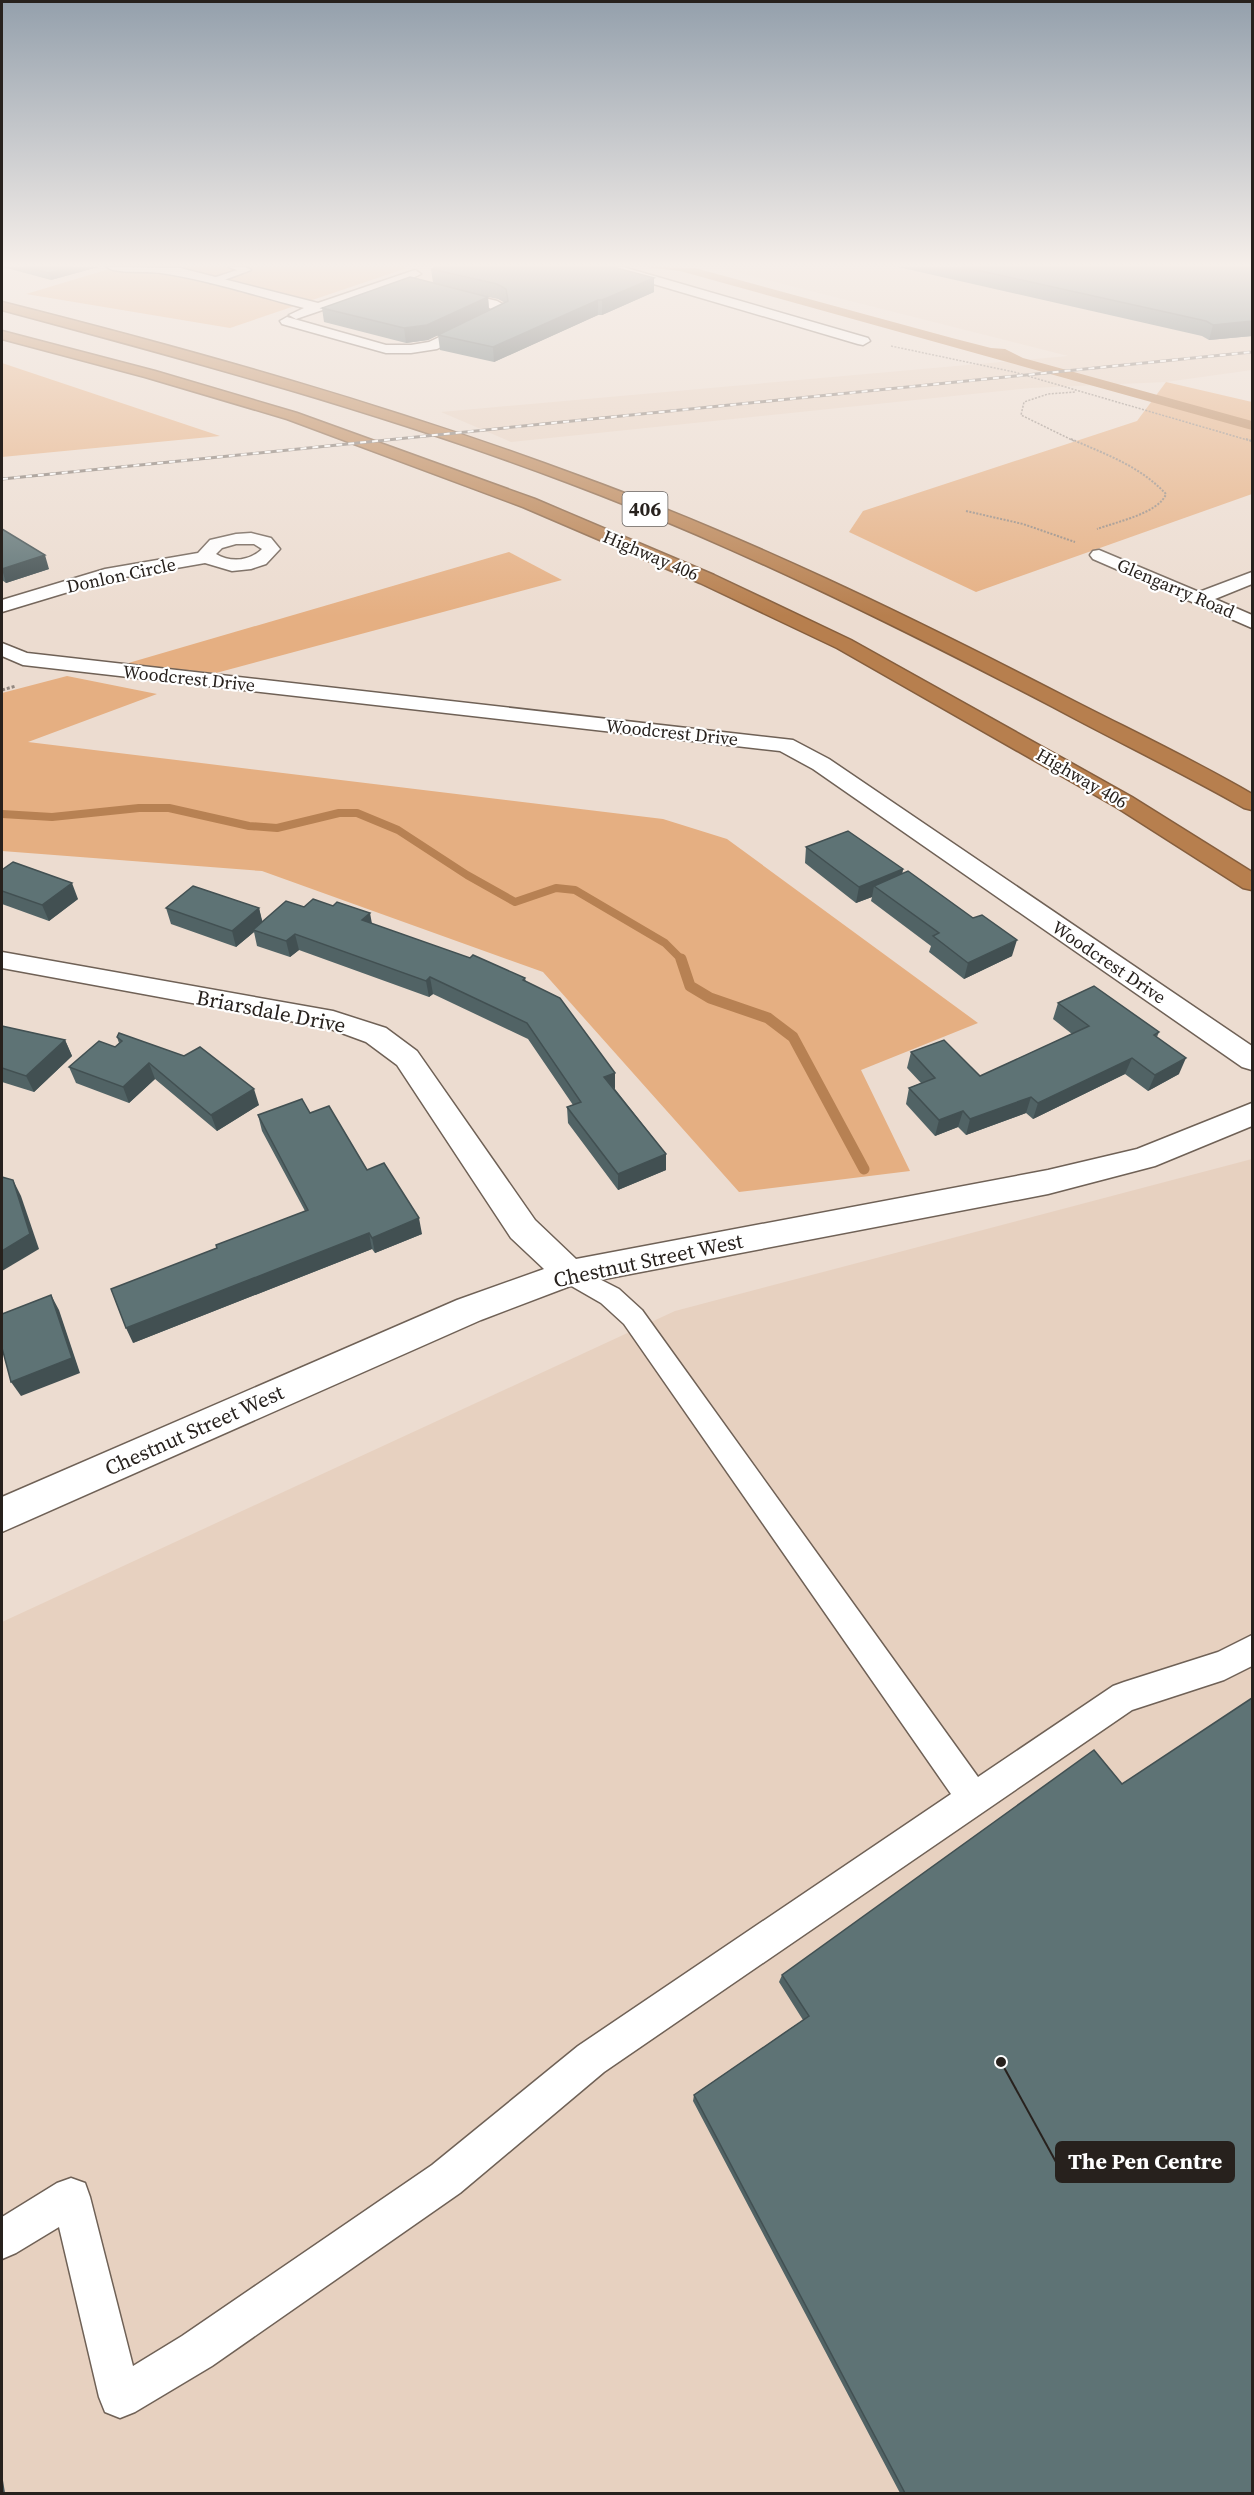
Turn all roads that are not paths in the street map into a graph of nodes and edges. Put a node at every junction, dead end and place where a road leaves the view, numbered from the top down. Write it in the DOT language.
graph roads {
  1 [pos="182,383"];
  2 [pos="285,383"];
  3 [pos="1099,555"];
  4 [pos="207,557"];
  5 [pos="1252,577"];
  6 [pos="1201,598"];
  7 [pos="2,606"];
  8 [pos="1252,622"];
  9 [pos="2,649"];
  10 [pos="1252,803"];
  11 [pos="1252,883"];
  12 [pos="2,960"];
  13 [pos="1252,1060"];
  14 [pos="1252,1114"];
  15 [pos="570,1273"];
  16 [pos="2,1515"];
  17 [pos="1252,1650"];
  18 [pos="974,1799"];
  19 [pos="2,2239"];
  1 -- 11 [label="highway, Highway 406 / 406"];
  2 -- 10 [label="highway, Highway 406 / 406"];
  3 -- 6 [label="street, Glengarry Road"];
  4 -- 7 [label="street, Donlon Circle"];
  5 -- 6 [label="street"];
  6 -- 8 [label="street, Glengarry Road"];
  9 -- 13 [label="street, Woodcrest Drive"];
  12 -- 15 [label="street, Briarsdale Drive"];
  14 -- 15 [label="street, Chestnut Street West"];
  15 -- 16 [label="street, Chestnut Street West"];
  15 -- 18 [label="lane"];
  17 -- 18 [label="lane"];
  18 -- 19 [label="lane"];
}
